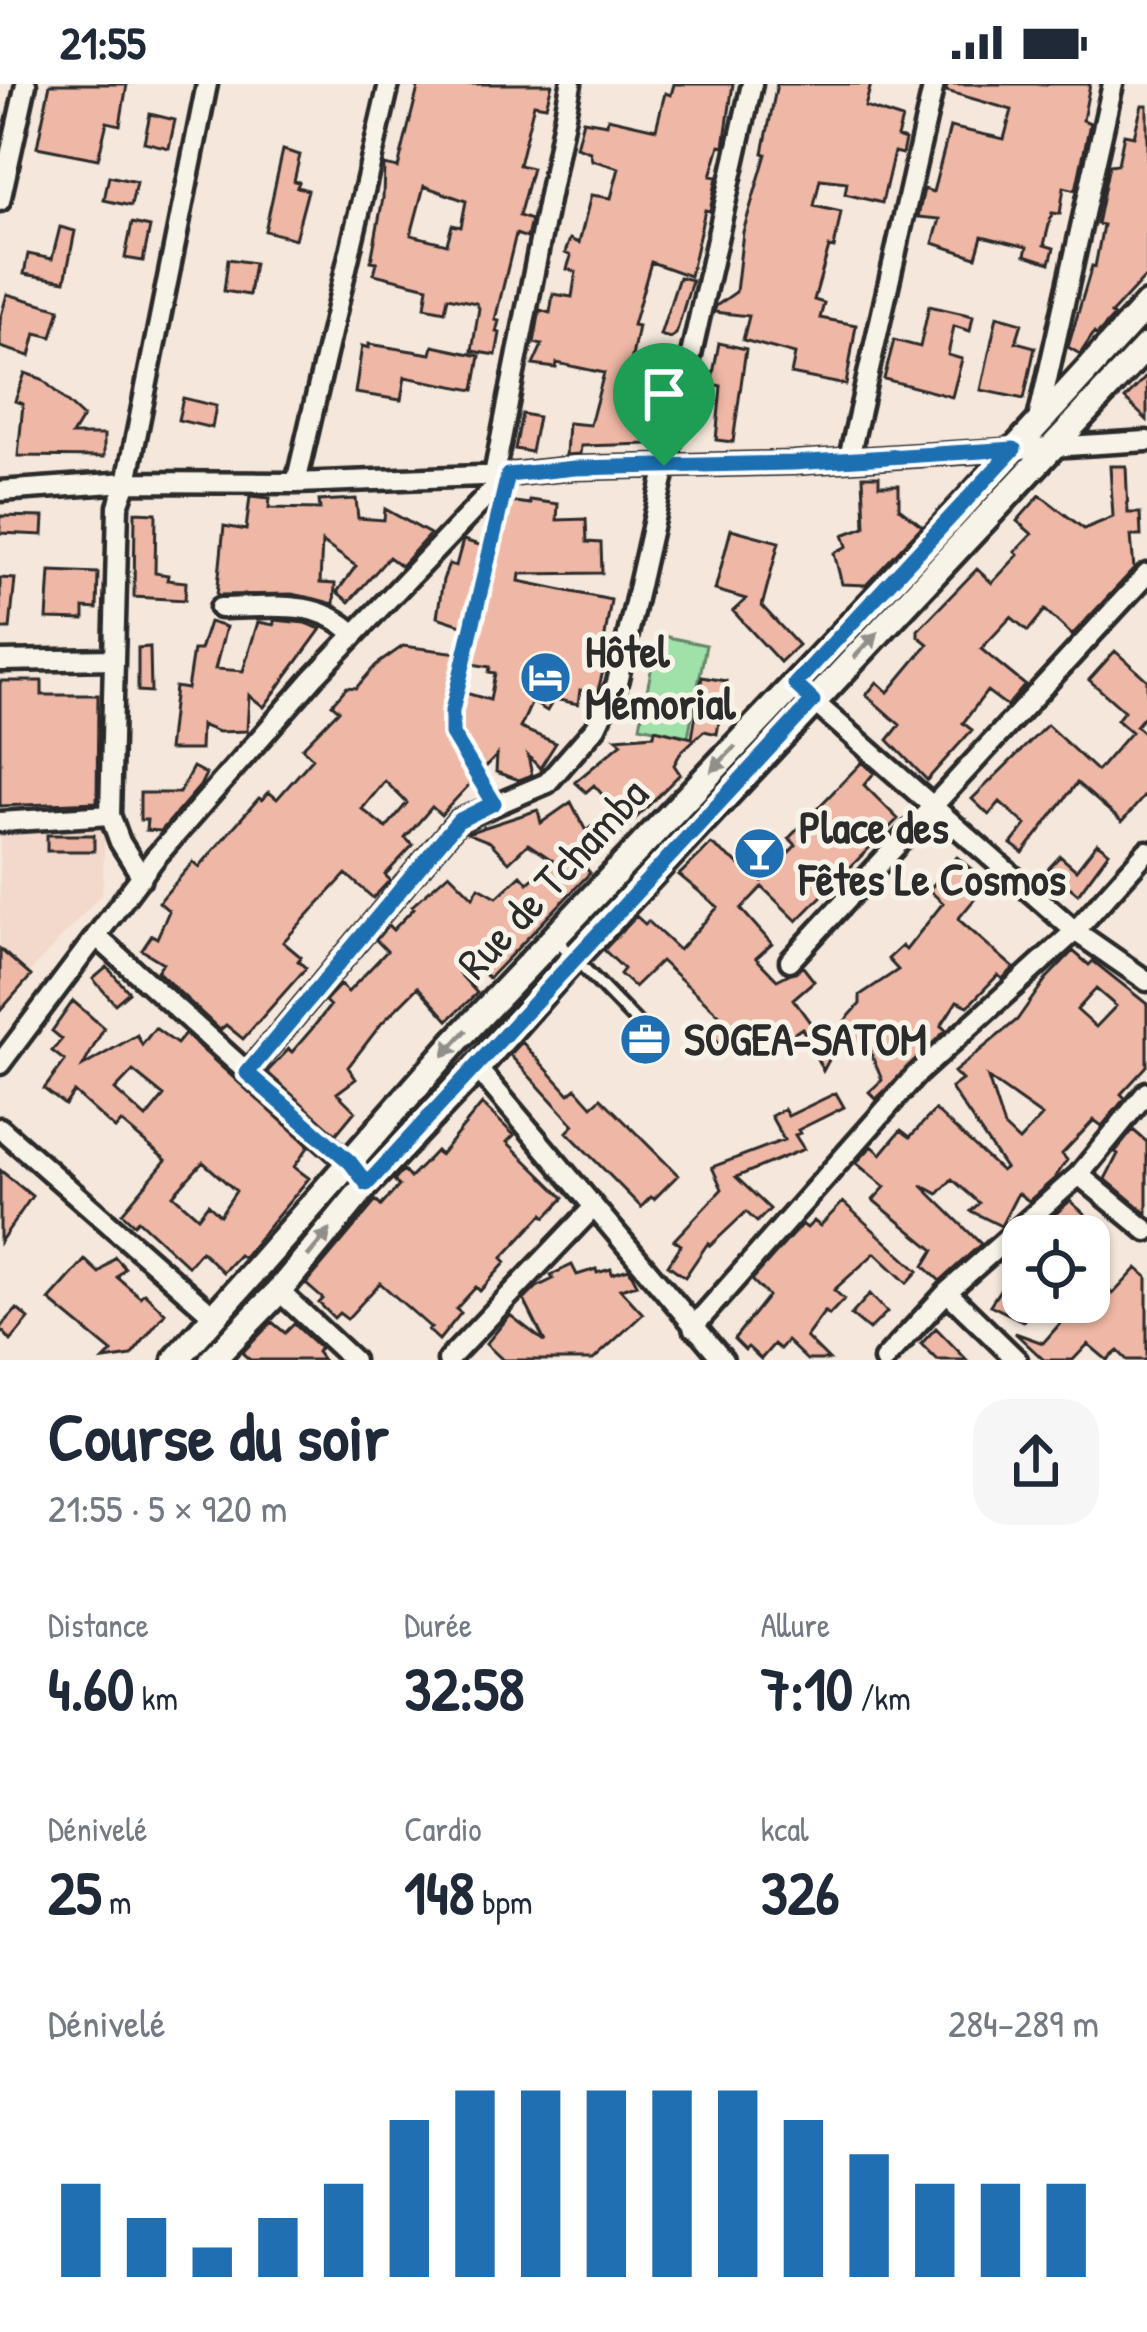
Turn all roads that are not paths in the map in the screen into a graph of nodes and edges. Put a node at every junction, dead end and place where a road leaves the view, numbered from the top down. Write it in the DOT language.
graph roads {
  1 [pos="26,84"];
  2 [pos="207,84"];
  3 [pos="389,84"];
  4 [pos="571,84"];
  5 [pos="752,84"];
  6 [pos="934,84"];
  7 [pos="1113,84"];
  8 [pos="0,201"];
  9 [pos="1147,305"];
  10 [pos="1147,346"];
  11 [pos="1037,424"];
  12 [pos="1147,441"];
  13 [pos="1050,448"];
  14 [pos="1014,449"];
  15 [pos="849,458"];
  16 [pos="664,466"];
  17 [pos="501,475"];
  18 [pos="127,482"];
  19 [pos="296,483"];
  20 [pos="0,491"];
  21 [pos="1144,582"];
  22 [pos="220,608"];
  23 [pos="354,634"];
  24 [pos="114,659"];
  25 [pos="0,661"];
  26 [pos="804,693"];
  27 [pos="932,807"];
  28 [pos="110,815"];
  29 [pos="0,822"];
  30 [pos="1147,851"];
  31 [pos="142,877"];
  32 [pos="1076,931"];
  33 [pos="96,936"];
  34 [pos="554,937"];
  35 [pos="574,958"];
  36 [pos="790,961"];
  37 [pos="1147,981"];
  38 [pos="643,1029"];
  39 [pos="0,1064"];
  40 [pos="477,1068"];
  41 [pos="247,1073"];
  42 [pos="1147,1092"];
  43 [pos="0,1128"];
  44 [pos="350,1162"];
  45 [pos="1079,1175"];
  46 [pos="367,1184"];
  47 [pos="593,1208"];
  48 [pos="1147,1231"];
  49 [pos="279,1291"];
  50 [pos="947,1292"];
  51 [pos="215,1317"];
  52 [pos="693,1327"];
  53 [pos="176,1360"];
  54 [pos="212,1360"];
  55 [pos="353,1360"];
  56 [pos="448,1360"];
  57 [pos="723,1360"];
  58 [pos="884,1360"];
  59 [pos="1017,1360"];
  1 -- 8 [label="street"];
  2 -- 18 [label="street"];
  3 -- 19 [label="street"];
  4 -- 17 [label="street"];
  5 -- 16 [label="street"];
  6 -- 15 [label="street"];
  7 -- 11 [label="street"];
  9 -- 11 [label="street, Rue de Tchamba"];
  10 -- 13 [label="street, Rue de Tchamba"];
  11 -- 14 [label="street, Rue de Tchamba"];
  12 -- 13 [label="street"];
  13 -- 14 [label="street"];
  26 -- 13 [label="street, Rue de Tchamba, one-way"];
  14 -- 15 [label="street"];
  14 -- 26 [label="street, Rue de Tchamba"];
  15 -- 16 [label="street"];
  16 -- 17 [label="street"];
  16 -- 41 [label="street"];
  17 -- 19 [label="street"];
  17 -- 23 [label="street"];
  18 -- 19 [label="street"];
  18 -- 20 [label="street"];
  18 -- 24 [label="street"];
  21 -- 27 [label="street"];
  22 -- 23 [label="street"];
  23 -- 31 [label="street"];
  24 -- 25 [label="street"];
  24 -- 28 [label="street"];
  26 -- 27 [label="street"];
  26 -- 34 [label="street, Rue de Tchamba, one-way"];
  26 -- 35 [label="street, Rue de Tchamba"];
  27 -- 32 [label="street"];
  27 -- 36 [label="street"];
  28 -- 29 [label="street"];
  28 -- 31 [label="street"];
  30 -- 32 [label="street"];
  31 -- 33 [label="street"];
  32 -- 37 [label="street"];
  32 -- 52 [label="street"];
  33 -- 39 [label="street"];
  33 -- 41 [label="street"];
  34 -- 35 [label="lane"];
  34 -- 44 [label="street, Rue de Tchamba, one-way"];
  35 -- 38 [label="lane"];
  35 -- 40 [label="street, Rue de Tchamba"];
  40 -- 46 [label="street, Rue de Tchamba"];
  40 -- 47 [label="street"];
  41 -- 44 [label="street"];
  42 -- 45 [label="street"];
  43 -- 51 [label="street"];
  44 -- 46 [label="street"];
  44 -- 51 [label="street, Rue de Tchamba"];
  45 -- 48 [label="street"];
  45 -- 50 [label="street"];
  49 -- 46 [label="street, Rue de Tchamba, one-way"];
  47 -- 52 [label="street"];
  47 -- 56 [label="street"];
  49 -- 54 [label="street, Rue de Tchamba"];
  49 -- 55 [label="street"];
  50 -- 58 [label="street"];
  50 -- 59 [label="street"];
  51 -- 53 [label="street, Rue de Tchamba"];
  52 -- 57 [label="street"];
}
